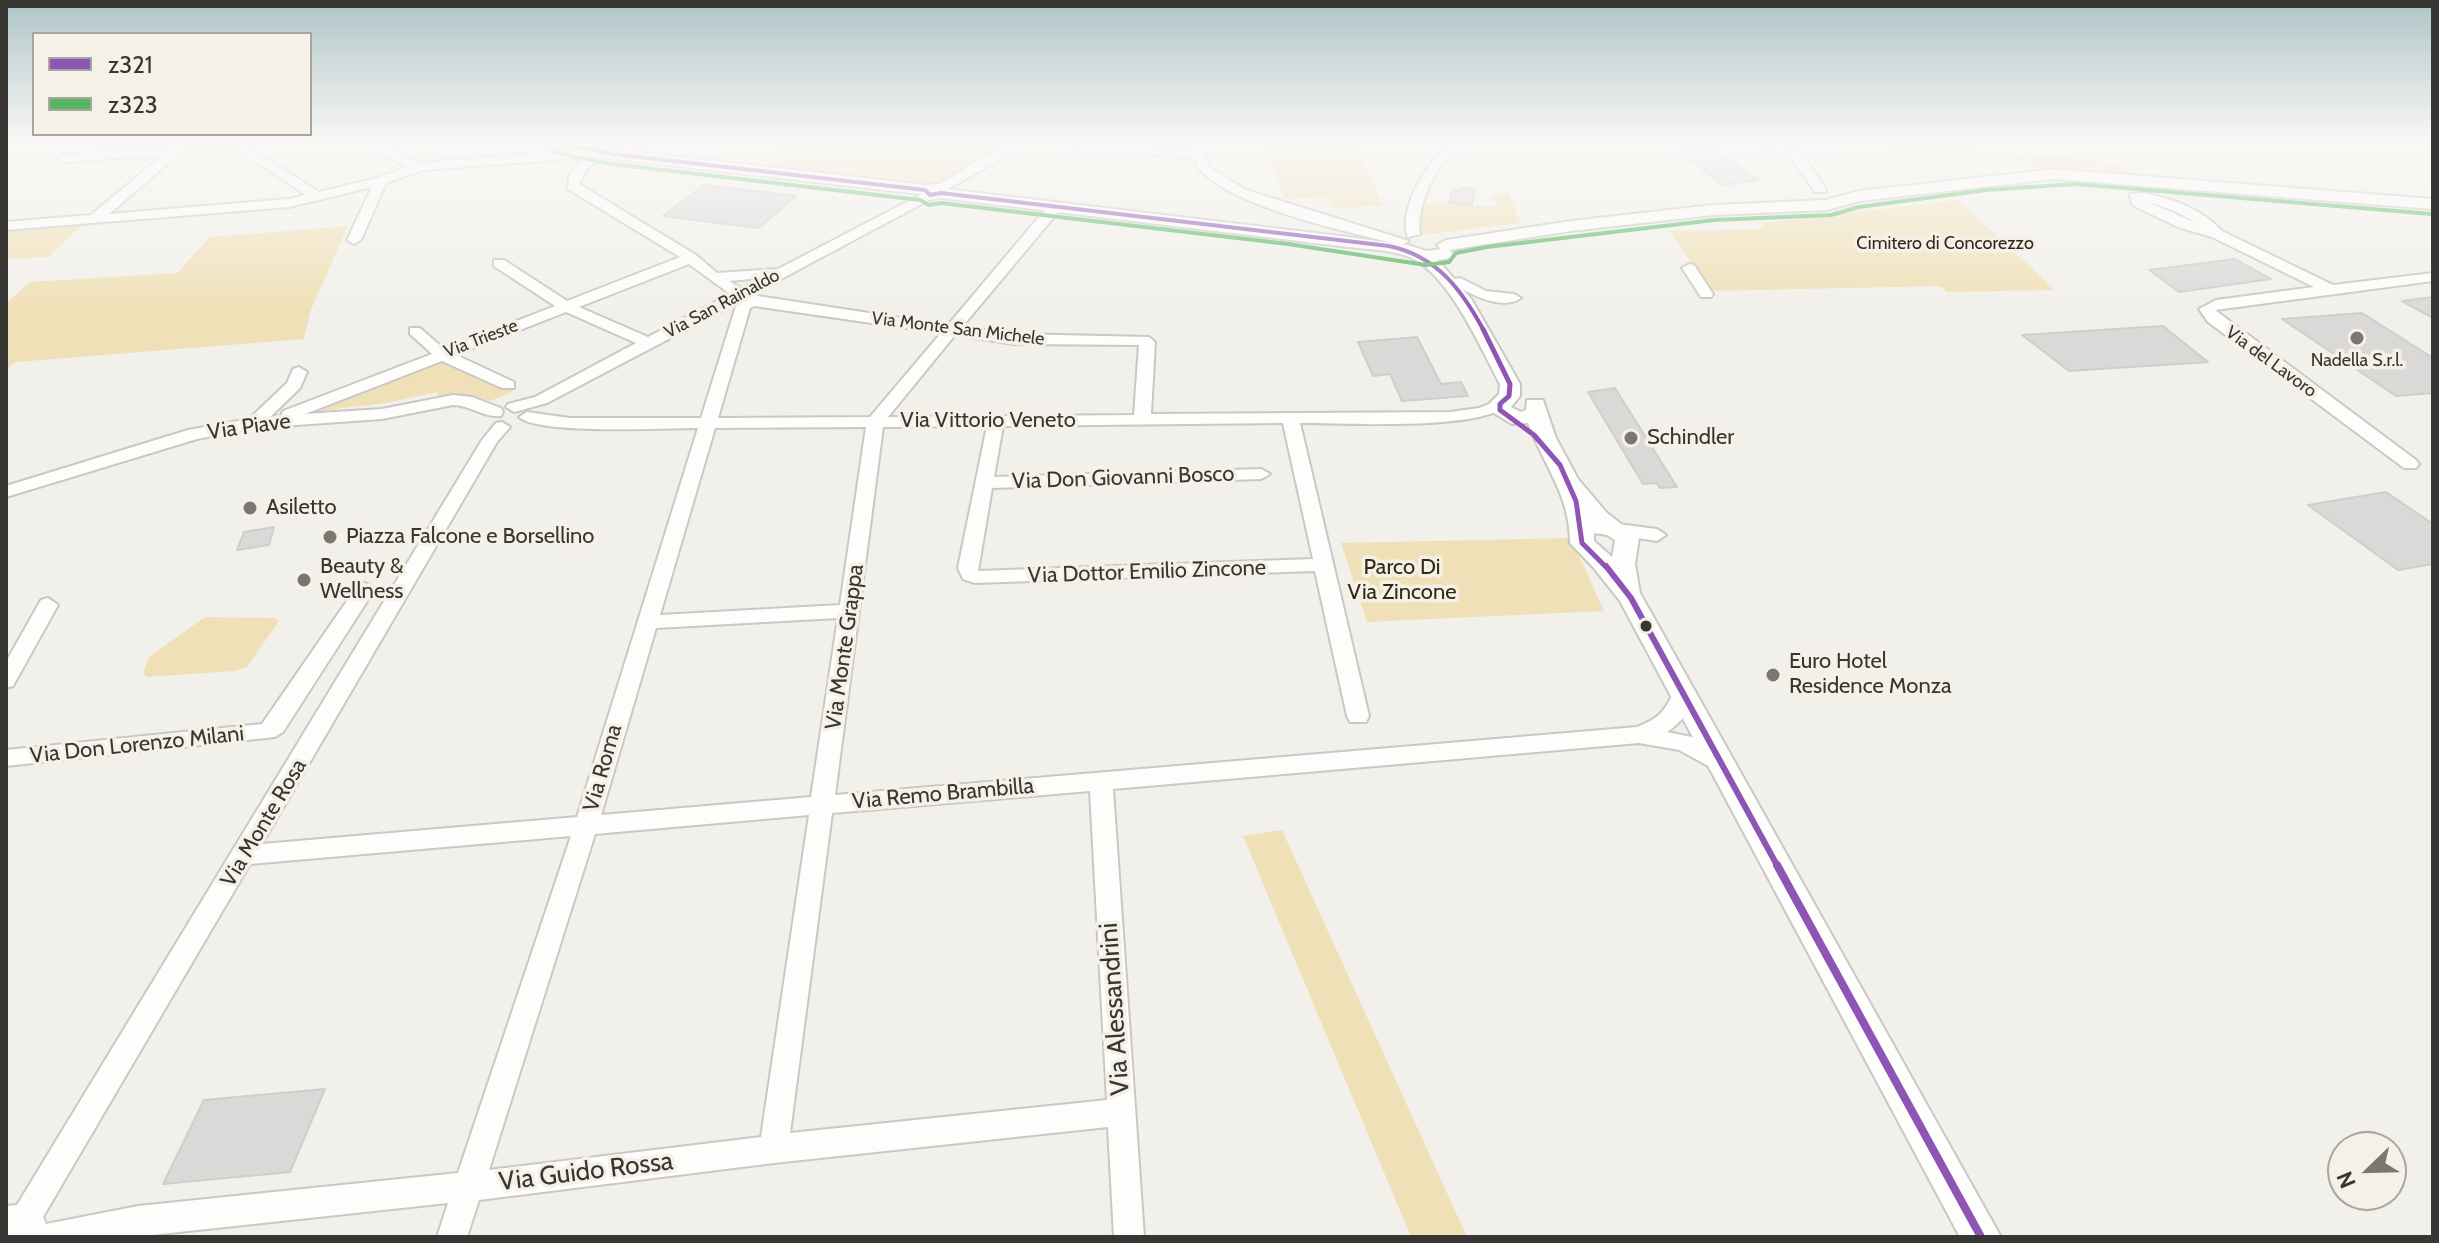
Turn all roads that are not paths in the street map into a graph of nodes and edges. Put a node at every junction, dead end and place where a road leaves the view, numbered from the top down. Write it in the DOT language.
graph roads {
  1 [pos="117,200"];
  2 [pos="301,200"];
  3 [pos="372,200"];
  4 [pos="596,200"];
  5 [pos="918,200"];
  6 [pos="1002,200"];
  7 [pos="1264,200"];
  8 [pos="1417,200"];
  9 [pos="1751,200"];
  10 [pos="1799,200"];
  11 [pos="2136,200"];
  12 [pos="2159,200"];
  13 [pos="2386,200"];
  14 [pos="2433,204"];
  15 [pos="1062,208"];
  16 [pos="1713,210"];
  17 [pos="96,218"];
  18 [pos="6,226"];
  19 [pos="2217,234"];
  20 [pos="354,240"];
  21 [pos="1423,245"];
  22 [pos="691,258"];
  23 [pos="499,263"];
  24 [pos="1689,268"];
  25 [pos="783,271"];
  26 [pos="2433,277"];
  27 [pos="714,278"];
  28 [pos="1460,282"];
  29 [pos="2331,290"];
  30 [pos="1706,294"];
  31 [pos="745,298"];
  32 [pos="565,306"];
  33 [pos="1475,306"];
  34 [pos="953,330"];
  35 [pos="415,331"];
  36 [pos="650,344"];
  37 [pos="442,355"];
  38 [pos="299,372"];
  39 [pos="508,385"];
  40 [pos="1536,409"];
  41 [pos="1507,410"];
  42 [pos="510,416"];
  43 [pos="1290,418"];
  44 [pos="996,420"];
  45 [pos="1142,420"];
  46 [pos="875,421"];
  47 [pos="262,423"];
  48 [pos="706,423"];
  49 [pos="1549,447"];
  50 [pos="2410,464"];
  51 [pos="1261,474"];
  52 [pos="984,483"];
  53 [pos="1573,490"];
  54 [pos="6,492"];
  55 [pos="1619,539"];
  56 [pos="1586,540"];
  57 [pos="1324,565"];
  58 [pos="365,589"];
  59 [pos="1631,598"];
  60 [pos="48,605"];
  61 [pos="850,611"];
  62 [pos="646,622"];
  63 [pos="377,631"];
  64 [pos="335,633"];
  65 [pos="6,681"];
  66 [pos="1684,692"];
  67 [pos="1358,716"];
  68 [pos="1639,735"];
  69 [pos="6,758"];
  70 [pos="1724,767"];
  71 [pos="1101,780"];
  72 [pos="823,804"];
  73 [pos="587,824"];
  74 [pos="246,855"];
  75 [pos="1121,1112"];
  76 [pos="774,1149"];
  77 [pos="466,1187"];
  78 [pos="21,1226"];
  79 [pos="51,1237"];
  80 [pos="452,1237"];
  81 [pos="1129,1237"];
  82 [pos="1981,1237"];
  1 -- 17 [label="street"];
  2 -- 17 [label="street"];
  3 -- 20 [label="street"];
  4 -- 22 [label="street"];
  5 -- 25 [label="street, Via San Rainaldo"];
  6 -- 15 [label="main road"];
  7 -- 21 [label="street"];
  8 -- 21 [label="street"];
  9 -- 16 [label="main road"];
  10 -- 16 [label="main road"];
  11 -- 19 [label="street"];
  12 -- 19 [label="street"];
  13 -- 14 [label="main road"];
  15 -- 21 [label="main road"];
  15 -- 34 [label="street"];
  16 -- 21 [label="main road"];
  17 -- 18 [label="street"];
  19 -- 29 [label="street"];
  21 -- 28 [label="main road"];
  21 -- 41 [label="main road"];
  22 -- 27 [label="street"];
  22 -- 32 [label="street, Via Trieste"];
  23 -- 32 [label="street"];
  24 -- 30 [label="street"];
  25 -- 27 [label="street"];
  25 -- 31 [label="street, Via San Rainaldo"];
  26 -- 29 [label="street, Via del Lavoro"];
  27 -- 31 [label="street"];
  28 -- 33 [label="main road"];
  28 -- 33 [label="street"];
  29 -- 50 [label="street, Via del Lavoro"];
  31 -- 34 [label="street, Via Monte San Michele"];
  31 -- 36 [label="street, Via San Rainaldo"];
  31 -- 48 [label="street, Via Roma"];
  32 -- 36 [label="street"];
  32 -- 37 [label="street, Via Trieste"];
  33 -- 40 [label="main road"];
  34 -- 45 [label="street, Via Monte San Michele"];
  34 -- 46 [label="street"];
  35 -- 37 [label="street"];
  36 -- 42 [label="street, Via San Rainaldo"];
  37 -- 39 [label="street"];
  37 -- 47 [label="street, Via Trieste"];
  38 -- 47 [label="street"];
  40 -- 41 [label="main road"];
  40 -- 49 [label="main road"];
  41 -- 43 [label="street, Via Vittorio Veneto"];
  41 -- 49 [label="main road"];
  42 -- 47 [label="street, Via Piave"];
  42 -- 48 [label="street, Via Vittorio Veneto"];
  42 -- 63 [label="street, Via Monte Rosa"];
  43 -- 45 [label="street, Via Vittorio Veneto"];
  43 -- 57 [label="street"];
  44 -- 45 [label="street, Via Vittorio Veneto"];
  44 -- 46 [label="street, Via Vittorio Veneto"];
  44 -- 52 [label="street"];
  46 -- 48 [label="street, Via Vittorio Veneto"];
  46 -- 61 [label="street, Via Monte Grappa"];
  47 -- 54 [label="street, Via Piave"];
  48 -- 62 [label="street, Via Roma"];
  49 -- 53 [label="main road"];
  51 -- 52 [label="street, Via Don Giovanni Bosco"];
  52 -- 57 [label="street, Via Dottor Emilio Zincone"];
  53 -- 55 [label="main road"];
  53 -- 56 [label="main road"];
  55 -- 56 [label="main road"];
  55 -- 59 [label="main road"];
  56 -- 59 [label="main road"];
  57 -- 67 [label="street"];
  58 -- 64 [label="street"];
  59 -- 66 [label="main road"];
  60 -- 65 [label="street"];
  61 -- 62 [label="street"];
  61 -- 72 [label="street, Via Monte Grappa"];
  62 -- 73 [label="street, Via Roma"];
  63 -- 64 [label="street"];
  63 -- 74 [label="street, Via Monte Rosa"];
  64 -- 69 [label="street, Via Don Lorenzo Milani"];
  66 -- 68 [label="street, Via Remo Brambilla"];
  66 -- 70 [label="main road"];
  68 -- 70 [label="street, Via Remo Brambilla"];
  68 -- 71 [label="street, Via Remo Brambilla"];
  70 -- 82 [label="main road"];
  71 -- 72 [label="street, Via Remo Brambilla"];
  71 -- 75 [label="street, Via Alessandrini"];
  72 -- 73 [label="street, Via Remo Brambilla"];
  72 -- 76 [label="street, Via Monte Grappa"];
  73 -- 74 [label="street, Via Remo Brambilla"];
  73 -- 77 [label="street, Via Roma"];
  74 -- 78 [label="street, Via Monte Rosa"];
  75 -- 76 [label="street, Via Guido Rossa"];
  75 -- 81 [label="street, Via Alessandrini"];
  76 -- 77 [label="street, Via Guido Rossa"];
  77 -- 79 [label="street, Via Guido Rossa"];
  77 -- 80 [label="street, Via Roma"];
}
